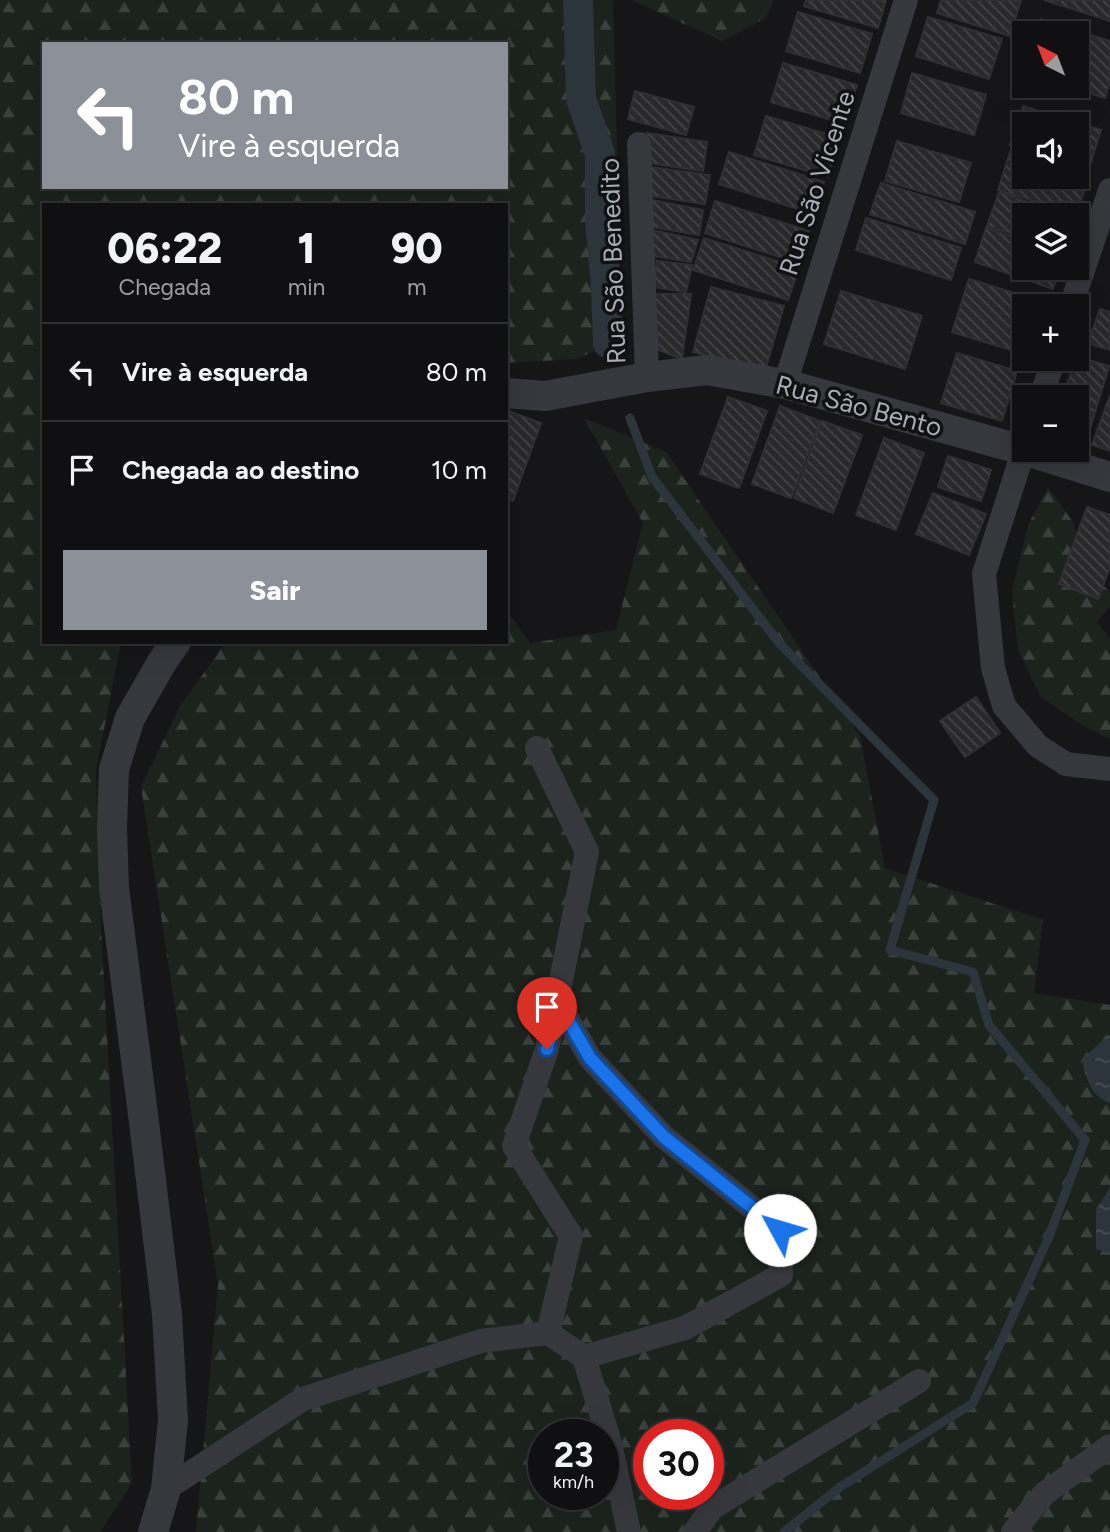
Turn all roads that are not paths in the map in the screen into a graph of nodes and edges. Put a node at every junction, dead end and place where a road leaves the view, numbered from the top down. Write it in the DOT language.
graph roads {
  1 [pos="906,0"];
  2 [pos="639,144"];
  3 [pos="1110,190"];
  4 [pos="1075,294"];
  5 [pos="647,377"];
  6 [pos="785,384"];
  7 [pos="508,393"];
  8 [pos="1012,447"];
  9 [pos="1020,462"];
  10 [pos="1062,462"];
  11 [pos="1110,477"];
  12 [pos="175,644"];
  13 [pos="537,748"];
  14 [pos="1110,769"];
  15 [pos="557,1001"];
  16 [pos="548,1333"];
  17 [pos="584,1357"];
  18 [pos="919,1381"];
  19 [pos="1110,1446"];
  20 [pos="166,1489"];
  21 [pos="153,1532"];
  22 [pos="629,1532"];
  23 [pos="695,1532"];
  24 [pos="1013,1532"];
  1 -- 6 [label="street, Rua São Vicente"];
  2 -- 5 [label="street, Rua São Benedito"];
  3 -- 4 [label="street"];
  5 -- 6 [label="street, Rua São Bento"];
  5 -- 7 [label="street, Rua São Bento"];
  6 -- 8 [label="street, Rua São Bento"];
  9 -- 14 [label="street"];
  10 -- 11 [label="street, Rua São Bento"];
  12 -- 20 [label="street"];
  13 -- 15 [label="street"];
  15 -- 16 [label="street"];
  15 -- 17 [label="street"];
  16 -- 17 [label="street"];
  16 -- 20 [label="street"];
  17 -- 22 [label="street"];
  18 -- 23 [label="street"];
  19 -- 24 [label="street"];
  20 -- 21 [label="street"];
}
